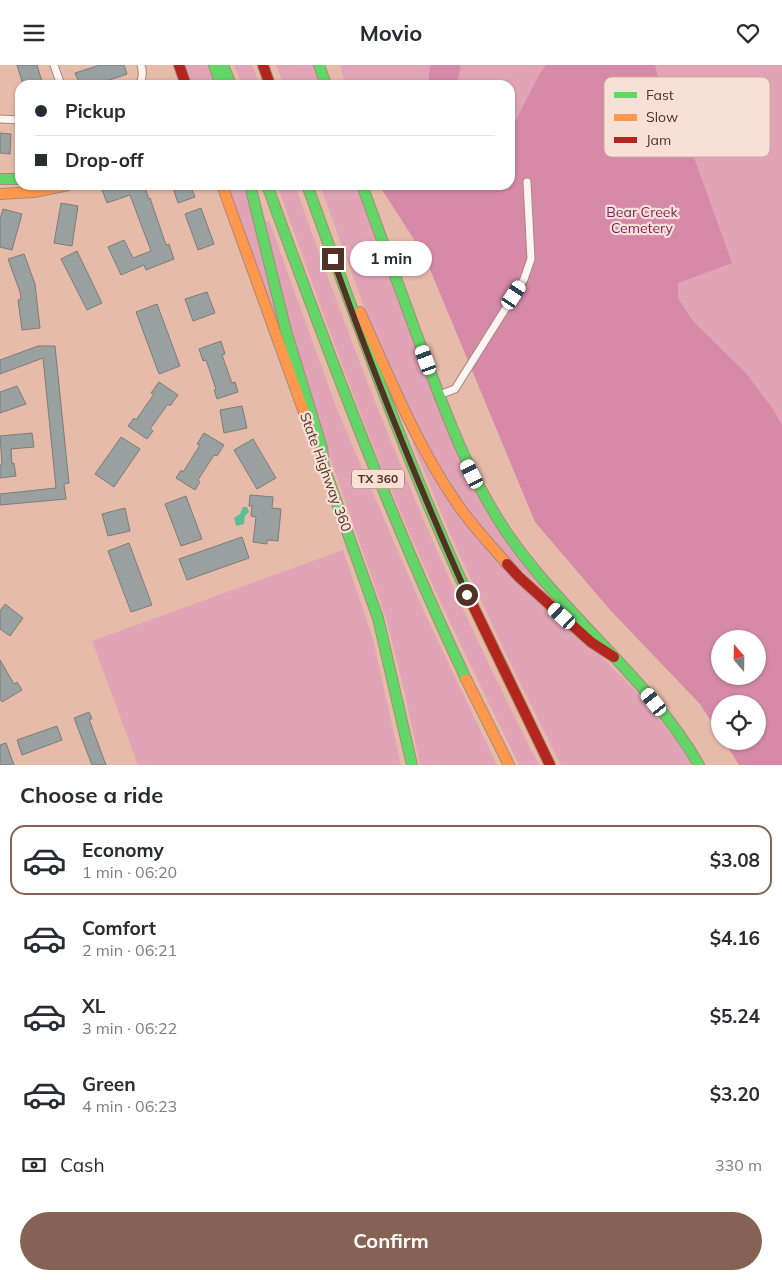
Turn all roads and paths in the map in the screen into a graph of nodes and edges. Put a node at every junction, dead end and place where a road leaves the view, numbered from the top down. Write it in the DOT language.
graph roads {
  1 [pos="54,65"];
  2 [pos="141,65"];
  3 [pos="179,65"];
  4 [pos="214,65"];
  5 [pos="223,65"];
  6 [pos="263,65"];
  7 [pos="318,65"];
  8 [pos="58,80"];
  9 [pos="140,80"];
  10 [pos="184,80"];
  11 [pos="219,80"];
  12 [pos="229,80"];
  13 [pos="268,80"];
  14 [pos="324,80"];
  15 [pos="0,119"];
  16 [pos="15,119"];
  17 [pos="0,179"];
  18 [pos="15,179"];
  19 [pos="527,182"];
  20 [pos="52,190"];
  21 [pos="224,190"];
  22 [pos="251,190"];
  23 [pos="269,190"];
  24 [pos="309,190"];
  25 [pos="364,190"];
  26 [pos="0,194"];
  27 [pos="345,293"];
  28 [pos="439,395"];
  29 [pos="324,468"];
  30 [pos="614,657"];
  31 [pos="412,765"];
  32 [pos="510,765"];
  33 [pos="550,765"];
  34 [pos="700,765"];
  1 -- 8 [label="street"];
  2 -- 9 [label="street"];
  3 -- 10 [label="main road"];
  4 -- 11 [label="main road"];
  5 -- 12 [label="main road"];
  6 -- 13 [label="main road"];
  7 -- 14 [label="main road"];
  15 -- 16 [label="street"];
  17 -- 18 [label="main road"];
  19 -- 28 [label="street"];
  20 -- 26 [label="main road"];
  21 -- 29 [label="main road, State Highway 360"];
  22 -- 29 [label="main road"];
  23 -- 32 [label="main road, TX 360"];
  24 -- 27 [label="main road, TX 360"];
  25 -- 28 [label="main road"];
  27 -- 30 [label="main road"];
  27 -- 33 [label="main road, TX 360"];
  28 -- 30 [label="main road"];
  29 -- 31 [label="main road, State Highway 360"];
  30 -- 34 [label="main road"];
}
